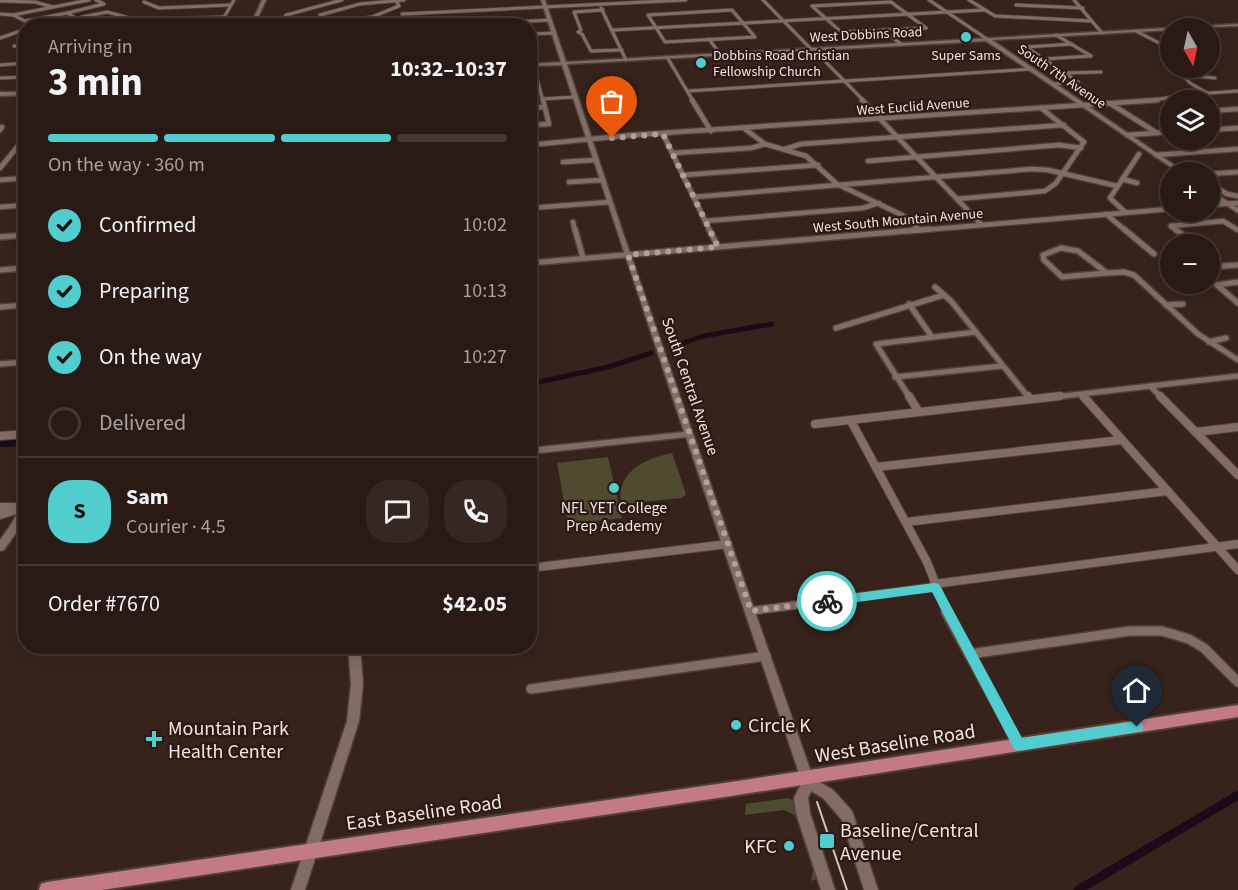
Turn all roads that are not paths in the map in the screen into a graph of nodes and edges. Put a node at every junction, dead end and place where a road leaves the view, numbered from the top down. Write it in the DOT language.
graph roads {
  1 [pos="89,0"];
  2 [pos="96,0"];
  3 [pos="154,0"];
  4 [pos="234,0"];
  5 [pos="264,0"];
  6 [pos="342,0"];
  7 [pos="404,0"];
  8 [pos="543,0"];
  9 [pos="681,0"];
  10 [pos="686,0"];
  11 [pos="763,0"];
  12 [pos="846,0"];
  13 [pos="929,0"];
  14 [pos="936,0"];
  15 [pos="969,0"];
  16 [pos="1074,0"];
  17 [pos="0,1"];
  18 [pos="397,1"];
  19 [pos="599,2"];
  20 [pos="851,4"];
  21 [pos="1016,5"];
  22 [pos="231,6"];
  23 [pos="812,6"];
  24 [pos="53,7"];
  25 [pos="546,7"];
  26 [pos="1083,8"];
  27 [pos="603,10"];
  28 [pos="985,10"];
  29 [pos="575,11"];
  30 [pos="690,12"];
  31 [pos="946,12"];
  32 [pos="953,12"];
  33 [pos="67,13"];
  34 [pos="430,13"];
  35 [pos="402,14"];
  36 [pos="908,14"];
  37 [pos="0,15"];
  38 [pos="13,15"];
  39 [pos="320,15"];
  40 [pos="224,17"];
  41 [pos="19,18"];
  42 [pos="41,18"];
  43 [pos="77,18"];
  44 [pos="130,18"];
  45 [pos="195,18"];
  46 [pos="255,18"];
  47 [pos="285,18"];
  48 [pos="365,18"];
  49 [pos="431,18"];
  50 [pos="826,19"];
  51 [pos="550,20"];
  52 [pos="537,21"];
  53 [pos="784,21"];
  54 [pos="1091,21"];
  55 [pos="743,23"];
  56 [pos="1238,25"];
  57 [pos="1220,26"];
  58 [pos="656,28"];
  59 [pos="613,30"];
  60 [pos="883,30"];
  61 [pos="1160,30"];
  62 [pos="1136,31"];
  63 [pos="18,32"];
  64 [pos="841,32"];
  65 [pos="14,33"];
  66 [pos="18,33"];
  67 [pos="555,33"];
  68 [pos="1102,33"];
  69 [pos="537,34"];
  70 [pos="1056,35"];
  71 [pos="988,37"];
  72 [pos="0,38"];
  73 [pos="709,39"];
  74 [pos="901,44"];
  75 [pos="1072,44"];
  76 [pos="1160,44"];
  77 [pos="14,46"];
  78 [pos="18,46"];
  79 [pos="812,49"];
  80 [pos="622,50"];
  81 [pos="720,54"];
  82 [pos="667,57"];
  83 [pos="1044,59"];
  84 [pos="626,60"];
  85 [pos="564,63"];
  86 [pos="18,64"];
  87 [pos="0,65"];
  88 [pos="537,65"];
  89 [pos="1032,69"];
  90 [pos="1101,72"];
  91 [pos="1065,73"];
  92 [pos="18,77"];
  93 [pos="0,78"];
  94 [pos="1186,78"];
  95 [pos="537,79"];
  96 [pos="845,81"];
  97 [pos="1053,84"];
  98 [pos="1202,90"];
  99 [pos="540,91"];
  100 [pos="688,91"];
  101 [pos="1238,91"];
  102 [pos="1220,92"];
  103 [pos="18,93"];
  104 [pos="0,94"];
  105 [pos="575,97"];
  106 [pos="542,99"];
  107 [pos="1160,101"];
  108 [pos="1111,104"];
  109 [pos="1084,105"];
  110 [pos="544,107"];
  111 [pos="537,108"];
  112 [pos="1041,108"];
  113 [pos="1238,109"];
  114 [pos="1220,110"];
  115 [pos="880,119"];
  116 [pos="537,125"];
  117 [pos="1064,125"];
  118 [pos="1238,128"];
  119 [pos="744,129"];
  120 [pos="1220,129"];
  121 [pos="711,131"];
  122 [pos="1156,133"];
  123 [pos="1160,133"];
  124 [pos="663,134"];
  125 [pos="1127,135"];
  126 [pos="897,137"];
  127 [pos="590,141"];
  128 [pos="765,144"];
  129 [pos="537,145"];
  130 [pos="18,146"];
  131 [pos="1081,148"];
  132 [pos="785,149"];
  133 [pos="1238,149"];
  134 [pos="673,153"];
  135 [pos="1139,154"];
  136 [pos="1156,155"];
  137 [pos="915,156"];
  138 [pos="596,160"];
  139 [pos="868,161"];
  140 [pos="563,162"];
  141 [pos="1166,162"];
  142 [pos="818,165"];
  143 [pos="0,168"];
  144 [pos="1238,172"];
  145 [pos="1063,173"];
  146 [pos="1220,173"];
  147 [pos="683,176"];
  148 [pos="935,177"];
  149 [pos="18,179"];
  150 [pos="1122,179"];
  151 [pos="0,180"];
  152 [pos="603,180"];
  153 [pos="569,182"];
  154 [pos="1137,183"];
  155 [pos="839,185"];
  156 [pos="1117,186"];
  157 [pos="1220,190"];
  158 [pos="1238,196"];
  159 [pos="694,197"];
  160 [pos="957,199"];
  161 [pos="1220,199"];
  162 [pos="610,202"];
  163 [pos="879,203"];
  164 [pos="1238,203"];
  165 [pos="1220,204"];
  166 [pos="1227,204"];
  167 [pos="18,206"];
  168 [pos="0,207"];
  169 [pos="537,207"];
  170 [pos="1160,210"];
  171 [pos="1238,211"];
  172 [pos="1125,212"];
  173 [pos="1106,214"];
  174 [pos="705,221"];
  175 [pos="573,222"];
  176 [pos="1197,223"];
  177 [pos="982,225"];
  178 [pos="920,230"];
  179 [pos="1238,230"];
  180 [pos="1182,234"];
  181 [pos="18,236"];
  182 [pos="0,237"];
  183 [pos="718,247"];
  184 [pos="1154,254"];
  185 [pos="628,255"];
  186 [pos="583,258"];
  187 [pos="537,262"];
  188 [pos="1238,265"];
  189 [pos="1220,266"];
  190 [pos="18,269"];
  191 [pos="0,270"];
  192 [pos="1108,274"];
  193 [pos="1238,282"];
  194 [pos="935,287"];
  195 [pos="944,295"];
  196 [pos="1238,303"];
  197 [pos="909,304"];
  198 [pos="1183,304"];
  199 [pos="1166,305"];
  200 [pos="18,306"];
  201 [pos="0,307"];
  202 [pos="836,328"];
  203 [pos="976,332"];
  204 [pos="932,337"];
  205 [pos="1226,338"];
  206 [pos="1209,342"];
  207 [pos="1237,362"];
  208 [pos="18,363"];
  209 [pos="0,364"];
  210 [pos="1002,366"];
  211 [pos="895,376"];
  212 [pos="1238,376"];
  213 [pos="1151,387"];
  214 [pos="1082,395"];
  215 [pos="1030,399"];
  216 [pos="919,412"];
  217 [pos="851,421"];
  218 [pos="815,424"];
  219 [pos="1238,427"];
  220 [pos="1196,432"];
  221 [pos="690,434"];
  222 [pos="18,435"];
  223 [pos="0,436"];
  224 [pos="1122,440"];
  225 [pos="537,450"];
  226 [pos="876,467"];
  227 [pos="1238,475"];
  228 [pos="1168,491"];
  229 [pos="0,507"];
  230 [pos="18,507"];
  231 [pos="18,510"];
  232 [pos="0,515"];
  233 [pos="18,520"];
  234 [pos="906,522"];
  235 [pos="728,544"];
  236 [pos="1238,544"];
  237 [pos="0,547"];
  238 [pos="1218,547"];
  239 [pos="537,567"];
  240 [pos="1238,570"];
  241 [pos="934,586"];
  242 [pos="751,611"];
  243 [pos="355,654"];
  244 [pos="970,654"];
  245 [pos="766,656"];
  246 [pos="1238,682"];
  247 [pos="531,689"];
  248 [pos="1238,711"];
  249 [pos="1018,745"];
  250 [pos="808,780"];
  251 [pos="312,849"];
  252 [pos="47,890"];
  253 [pos="298,890"];
  254 [pos="828,890"];
  255 [pos="871,890"];
  1 -- 24 [label="street"];
  2 -- 33 [label="street"];
  3 -- 22 [label="street"];
  4 -- 22 [label="street"];
  5 -- 46 [label="main road"];
  6 -- 47 [label="street"];
  7 -- 18 [label="street"];
  8 -- 25 [label="main road, South Central Avenue"];
  9 -- 10 [label="street"];
  9 -- 19 [label="street"];
  9 -- 30 [label="street"];
  11 -- 53 [label="street"];
  12 -- 20 [label="street"];
  13 -- 31 [label="street, South 7th Avenue"];
  14 -- 32 [label="street, South 7th Avenue"];
  15 -- 28 [label="street"];
  16 -- 26 [label="street"];
  17 -- 24 [label="street"];
  18 -- 39 [label="street"];
  18 -- 48 [label="street"];
  19 -- 25 [label="street"];
  19 -- 27 [label="street"];
  20 -- 23 [label="street"];
  20 -- 36 [label="street"];
  21 -- 26 [label="street"];
  22 -- 40 [label="street"];
  23 -- 50 [label="street"];
  24 -- 38 [label="street"];
  25 -- 34 [label="street"];
  25 -- 51 [label="main road, South Central Avenue"];
  26 -- 54 [label="street"];
  27 -- 29 [label="street"];
  27 -- 59 [label="street"];
  28 -- 32 [label="street"];
  28 -- 54 [label="street"];
  29 -- 80 [label="street"];
  30 -- 55 [label="street"];
  30 -- 58 [label="street"];
  31 -- 32 [label="street"];
  31 -- 36 [label="street"];
  31 -- 71 [label="street, South 7th Avenue"];
  32 -- 71 [label="street, South 7th Avenue"];
  33 -- 42 [label="street"];
  33 -- 43 [label="street"];
  34 -- 35 [label="street"];
  34 -- 49 [label="street"];
  36 -- 50 [label="street"];
  36 -- 60 [label="street"];
  37 -- 38 [label="street"];
  38 -- 41 [label="street"];
  40 -- 45 [label="street"];
  43 -- 44 [label="street"];
  50 -- 53 [label="street"];
  50 -- 64 [label="street"];
  51 -- 52 [label="street"];
  51 -- 67 [label="main road, South Central Avenue"];
  53 -- 55 [label="street"];
  53 -- 79 [label="street"];
  54 -- 68 [label="street"];
  55 -- 58 [label="street"];
  55 -- 73 [label="street"];
  56 -- 57 [label="main road, West Dobbins Road"];
  58 -- 59 [label="street"];
  58 -- 73 [label="street"];
  59 -- 80 [label="street"];
  60 -- 64 [label="street"];
  60 -- 74 [label="street"];
  61 -- 62 [label="main road, West Dobbins Road"];
  62 -- 68 [label="main road, West Dobbins Road"];
  62 -- 76 [label="street"];
  63 -- 65 [label="street"];
  65 -- 66 [label="street"];
  65 -- 72 [label="street"];
  67 -- 69 [label="street"];
  67 -- 85 [label="main road, South Central Avenue"];
  68 -- 70 [label="main road, West Dobbins Road"];
  70 -- 71 [label="main road, West Dobbins Road"];
  70 -- 75 [label="street"];
  71 -- 74 [label="main road, West Dobbins Road"];
  71 -- 89 [label="main road, South 7th Avenue"];
  73 -- 81 [label="street"];
  74 -- 79 [label="main road, West Dobbins Road"];
  75 -- 83 [label="street"];
  75 -- 83 [label="street"];
  77 -- 78 [label="street"];
  79 -- 81 [label="main road, West Dobbins Road"];
  79 -- 96 [label="street"];
  80 -- 84 [label="street"];
  81 -- 82 [label="main road, West Dobbins Road"];
  82 -- 84 [label="main road, West Dobbins Road"];
  82 -- 100 [label="street"];
  83 -- 91 [label="street"];
  84 -- 85 [label="main road, West Dobbins Road"];
  85 -- 88 [label="main road, West Dobbins Road"];
  85 -- 105 [label="main road, South Central Avenue"];
  86 -- 87 [label="street"];
  89 -- 96 [label="street"];
  89 -- 97 [label="main road, South 7th Avenue"];
  90 -- 91 [label="street"];
  91 -- 97 [label="street"];
  92 -- 93 [label="street"];
  94 -- 98 [label="street"];
  95 -- 99 [label="street"];
  96 -- 100 [label="street"];
  96 -- 115 [label="street"];
  97 -- 109 [label="main road, South 7th Avenue"];
  99 -- 106 [label="street"];
  100 -- 121 [label="street"];
  101 -- 102 [label="street, West Euclid Avenue"];
  103 -- 104 [label="main road"];
  105 -- 106 [label="street"];
  105 -- 127 [label="main road, South Central Avenue"];
  106 -- 110 [label="street"];
  107 -- 108 [label="street, West Euclid Avenue"];
  108 -- 109 [label="street, West Euclid Avenue"];
  108 -- 122 [label="street"];
  109 -- 112 [label="street, West Euclid Avenue"];
  109 -- 125 [label="main road, South 7th Avenue"];
  110 -- 111 [label="street"];
  110 -- 116 [label="street"];
  112 -- 115 [label="street, West Euclid Avenue"];
  112 -- 117 [label="street"];
  113 -- 114 [label="street"];
  115 -- 119 [label="street, West Euclid Avenue"];
  115 -- 126 [label="street"];
  117 -- 126 [label="street"];
  117 -- 131 [label="street"];
  118 -- 120 [label="street"];
  119 -- 121 [label="street, West Euclid Avenue"];
  119 -- 128 [label="street"];
  121 -- 124 [label="street, West Euclid Avenue"];
  122 -- 123 [label="street"];
  122 -- 125 [label="street"];
  124 -- 127 [label="street, West Euclid Avenue"];
  124 -- 134 [label="street"];
  125 -- 136 [label="main road, South 7th Avenue"];
  126 -- 132 [label="street"];
  126 -- 137 [label="street"];
  127 -- 129 [label="street, West Euclid Avenue"];
  127 -- 138 [label="main road, South Central Avenue"];
  128 -- 132 [label="street"];
  128 -- 134 [label="street"];
  130 -- 143 [label="street"];
  131 -- 137 [label="street"];
  131 -- 145 [label="street"];
  132 -- 142 [label="street"];
  133 -- 136 [label="street"];
  134 -- 147 [label="street"];
  135 -- 150 [label="street"];
  136 -- 141 [label="main road, South 7th Avenue"];
  137 -- 139 [label="street"];
  137 -- 148 [label="street"];
  138 -- 140 [label="street"];
  138 -- 152 [label="main road, South Central Avenue"];
  142 -- 147 [label="street"];
  142 -- 155 [label="street"];
  144 -- 146 [label="street"];
  145 -- 148 [label="street"];
  145 -- 156 [label="street"];
  145 -- 160 [label="street"];
  147 -- 159 [label="street"];
  148 -- 155 [label="street"];
  148 -- 160 [label="street"];
  149 -- 151 [label="street"];
  150 -- 154 [label="street"];
  150 -- 156 [label="street"];
  152 -- 153 [label="street"];
  152 -- 162 [label="main road, South Central Avenue"];
  155 -- 159 [label="street"];
  155 -- 163 [label="street"];
  156 -- 172 [label="street"];
  157 -- 158 [label="street"];
  159 -- 174 [label="street"];
  160 -- 177 [label="street"];
  161 -- 166 [label="main road"];
  162 -- 169 [label="street"];
  162 -- 185 [label="main road, South Central Avenue"];
  163 -- 174 [label="street"];
  163 -- 178 [label="street"];
  164 -- 166 [label="street"];
  165 -- 166 [label="street"];
  166 -- 171 [label="main road"];
  167 -- 168 [label="street"];
  170 -- 172 [label="street, West South Mountain Avenue"];
  172 -- 173 [label="street, West South Mountain Avenue"];
  173 -- 177 [label="street, West South Mountain Avenue"];
  173 -- 184 [label="street"];
  174 -- 183 [label="street"];
  175 -- 186 [label="street"];
  176 -- 179 [label="street"];
  176 -- 180 [label="street"];
  177 -- 178 [label="street, West South Mountain Avenue"];
  178 -- 183 [label="street, West South Mountain Avenue"];
  181 -- 182 [label="street"];
  183 -- 185 [label="street, West South Mountain Avenue"];
  185 -- 186 [label="street, West South Mountain Avenue"];
  185 -- 221 [label="main road, South Central Avenue"];
  186 -- 187 [label="street, West South Mountain Avenue"];
  188 -- 189 [label="street"];
  190 -- 191 [label="street"];
  192 -- 192 [label="street"];
  192 -- 199 [label="street"];
  193 -- 196 [label="street"];
  194 -- 195 [label="street"];
  195 -- 197 [label="street"];
  195 -- 203 [label="street"];
  197 -- 202 [label="street"];
  197 -- 204 [label="street"];
  198 -- 199 [label="street"];
  199 -- 206 [label="street"];
  200 -- 201 [label="street"];
  203 -- 204 [label="street"];
  203 -- 210 [label="street"];
  204 -- 211 [label="street"];
  205 -- 206 [label="street"];
  206 -- 207 [label="street"];
  208 -- 209 [label="street"];
  210 -- 211 [label="street"];
  210 -- 215 [label="street"];
  211 -- 216 [label="street"];
  212 -- 213 [label="street"];
  213 -- 214 [label="street"];
  213 -- 220 [label="street"];
  214 -- 215 [label="street"];
  214 -- 224 [label="street"];
  215 -- 216 [label="street"];
  216 -- 217 [label="street"];
  217 -- 218 [label="street"];
  217 -- 226 [label="street"];
  219 -- 220 [label="street"];
  220 -- 227 [label="street"];
  221 -- 225 [label="main road"];
  221 -- 235 [label="main road, South Central Avenue"];
  222 -- 223 [label="street"];
  224 -- 226 [label="street"];
  224 -- 228 [label="street"];
  226 -- 234 [label="street"];
  228 -- 234 [label="street"];
  228 -- 238 [label="street"];
  229 -- 230 [label="street"];
  231 -- 232 [label="street"];
  233 -- 237 [label="main road"];
  234 -- 241 [label="street"];
  235 -- 239 [label="street"];
  235 -- 242 [label="main road, South Central Avenue"];
  236 -- 238 [label="street"];
  238 -- 240 [label="street"];
  238 -- 241 [label="street"];
  241 -- 242 [label="street"];
  241 -- 244 [label="street"];
  242 -- 245 [label="main road, South Central Avenue"];
  243 -- 251 [label="main road"];
  244 -- 246 [label="street"];
  244 -- 249 [label="street"];
  245 -- 247 [label="street"];
  245 -- 250 [label="main road, South Central Avenue"];
  248 -- 249 [label="main road, West Baseline Road"];
  249 -- 250 [label="main road, West Baseline Road"];
  250 -- 251 [label="main road, East Baseline Road"];
  250 -- 254 [label="main road, South Central Avenue"];
  250 -- 255 [label="main road"];
  251 -- 252 [label="main road, East Baseline Road"];
  251 -- 253 [label="main road"];
}
